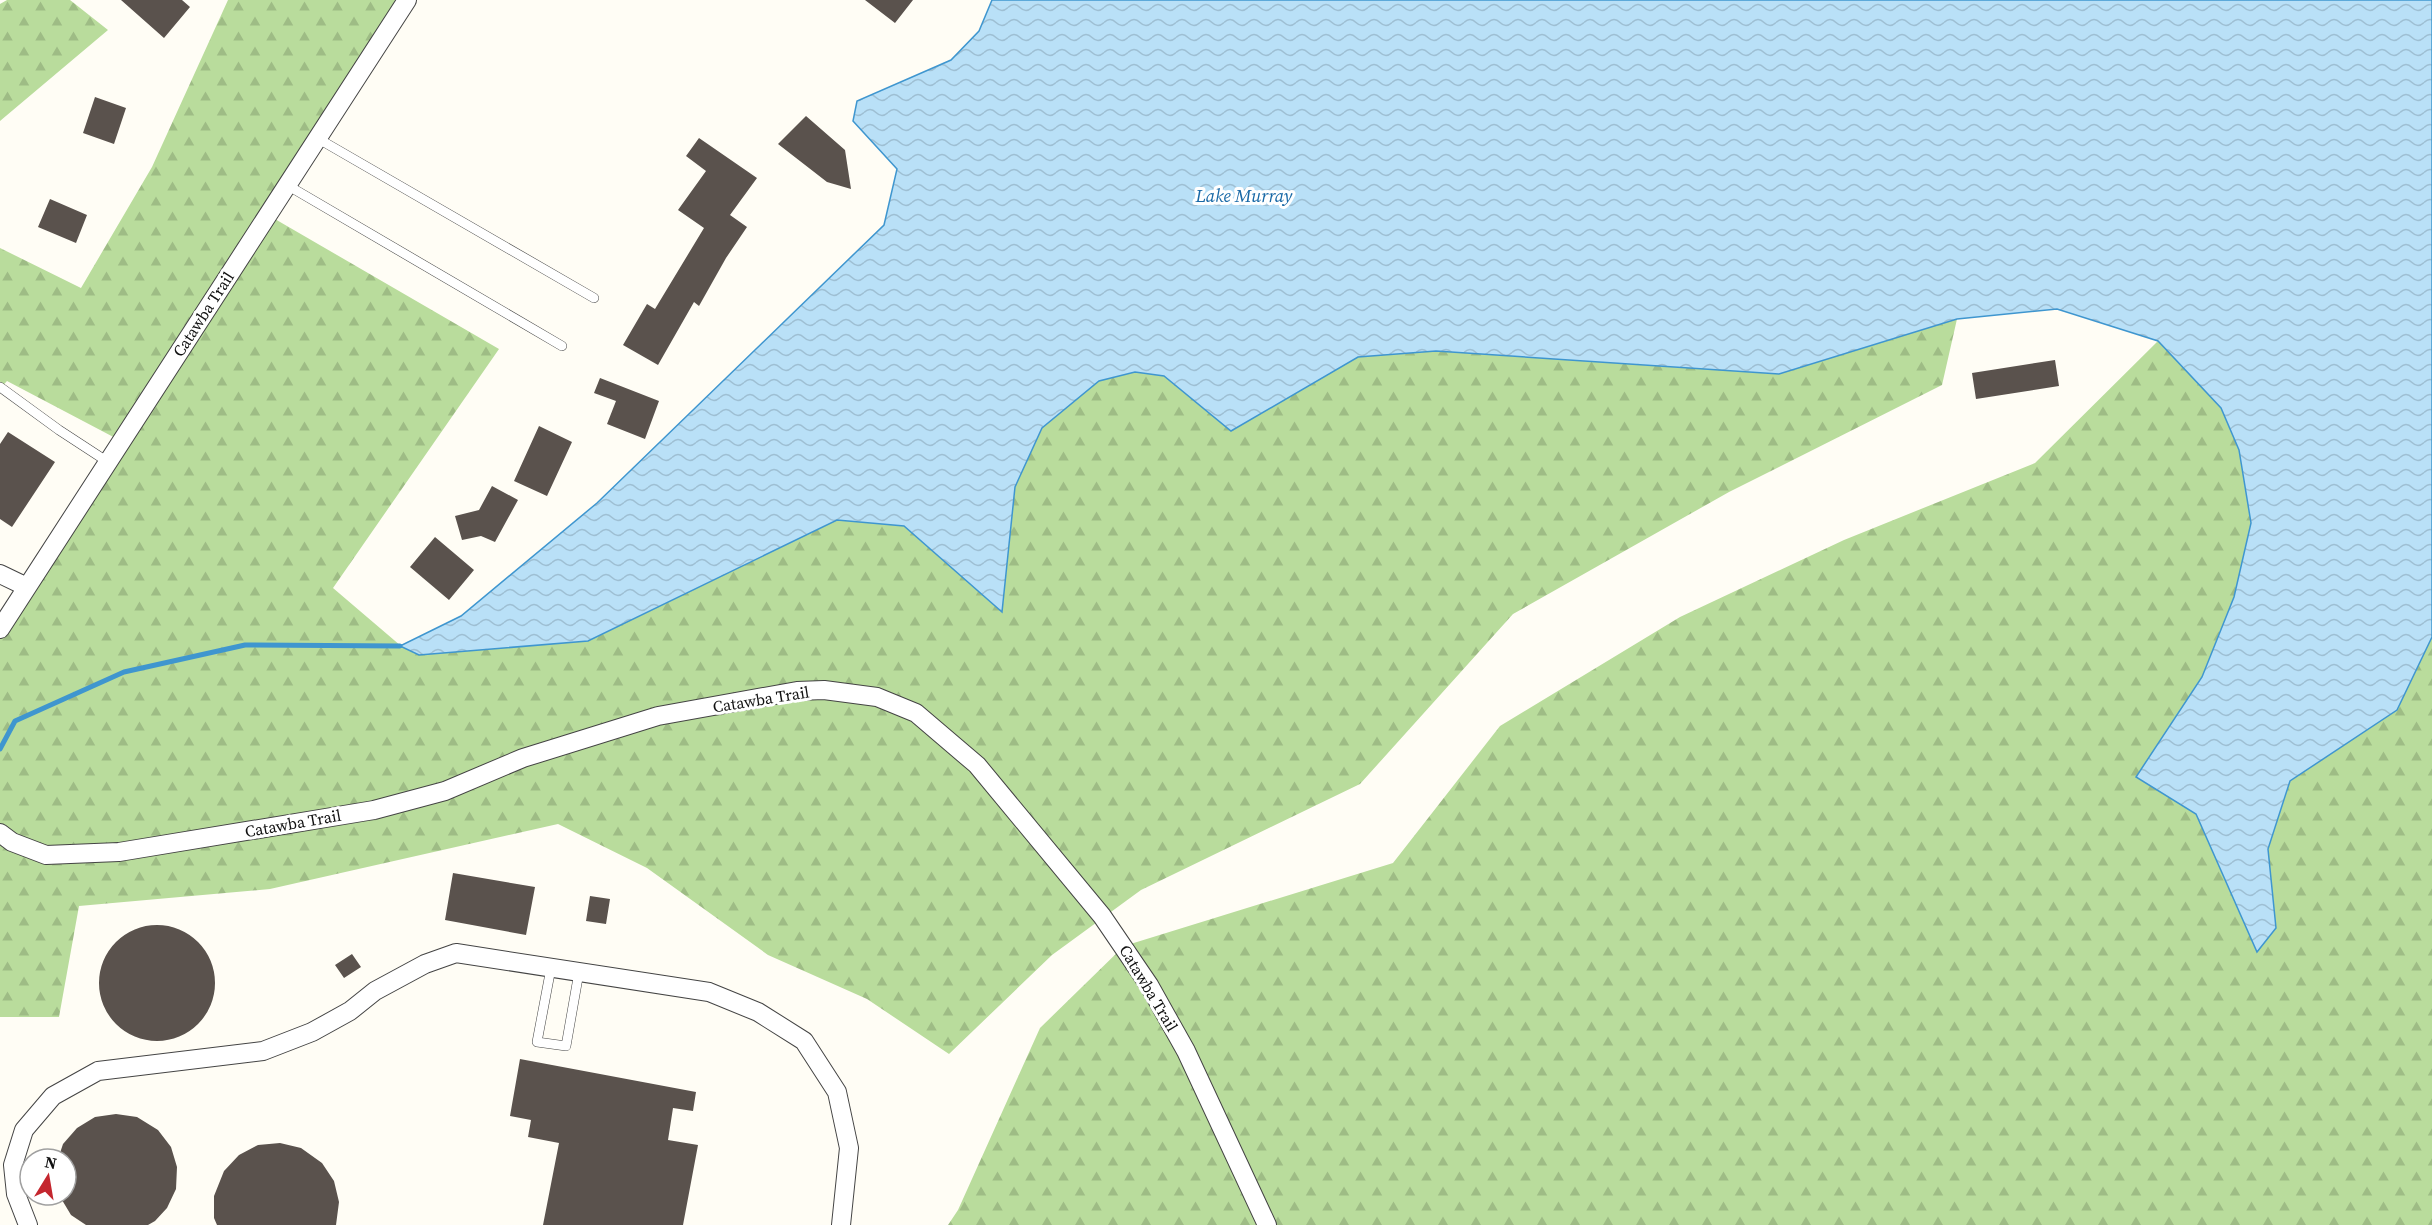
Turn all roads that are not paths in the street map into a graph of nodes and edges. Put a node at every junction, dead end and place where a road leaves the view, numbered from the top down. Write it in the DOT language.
graph roads {
  1 [pos="407,0"];
  2 [pos="317,138"];
  3 [pos="287,185"];
  4 [pos="594,298"];
  5 [pos="562,346"];
  6 [pos="0,387"];
  7 [pos="108,462"];
  8 [pos="0,574"];
  9 [pos="27,587"];
  10 [pos="0,629"];
  11 [pos="0,833"];
  12 [pos="551,968"];
  13 [pos="579,972"];
  14 [pos="28,1225"];
  15 [pos="842,1225"];
  16 [pos="1267,1225"];
  1 -- 2 [label="street, Catawba Trail"];
  2 -- 3 [label="street, Catawba Trail"];
  2 -- 4 [label="lane"];
  3 -- 5 [label="lane"];
  3 -- 7 [label="street, Catawba Trail"];
  6 -- 7 [label="lane"];
  7 -- 9 [label="street, Catawba Trail"];
  8 -- 9 [label="street"];
  9 -- 10 [label="street, Catawba Trail"];
  11 -- 16 [label="street, Catawba Trail"];
  12 -- 13 [label="street"];
  12 -- 13 [label="lane"];
  12 -- 14 [label="street"];
  13 -- 15 [label="street"];
}
